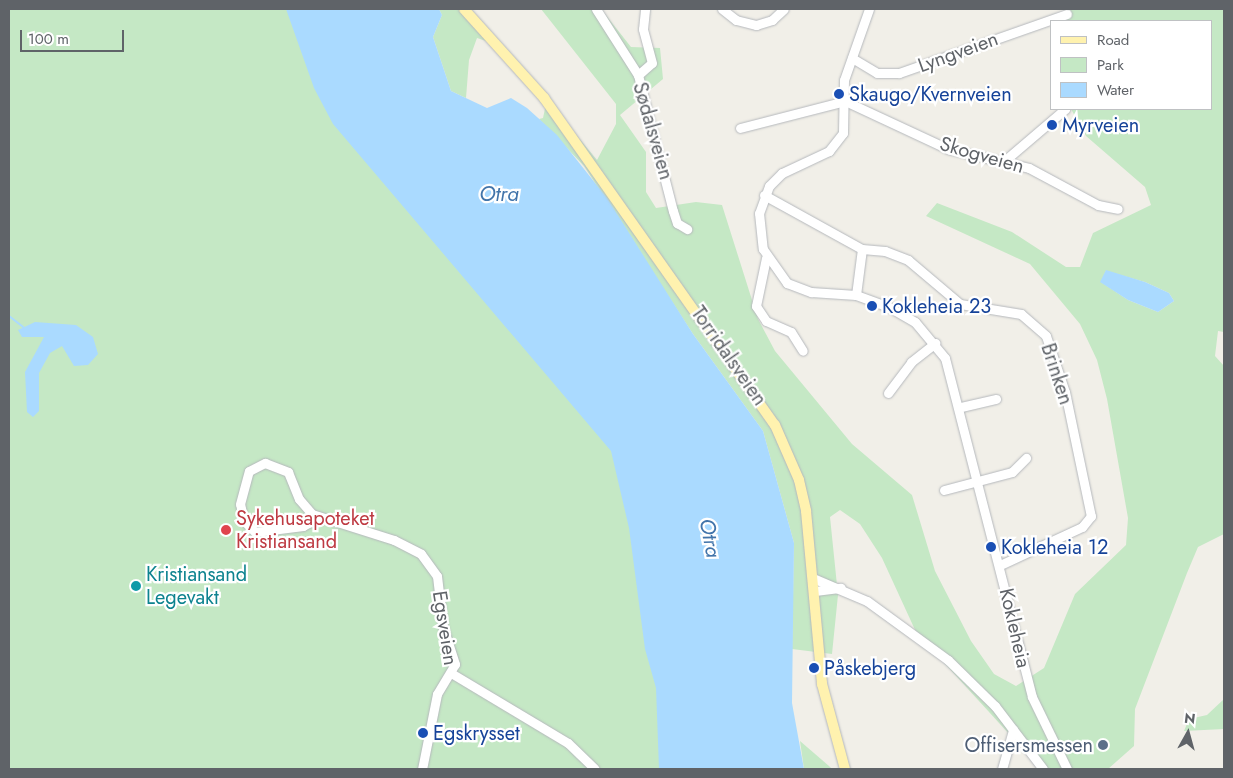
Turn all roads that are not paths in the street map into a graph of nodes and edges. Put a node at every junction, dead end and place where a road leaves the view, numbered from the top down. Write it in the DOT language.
graph roads {
  1 [pos="464,9"];
  2 [pos="596,9"];
  3 [pos="645,9"];
  4 [pos="722,9"];
  5 [pos="784,9"];
  6 [pos="869,9"];
  7 [pos="1067,15"];
  8 [pos="1053,20"];
  9 [pos="1050,21"];
  10 [pos="852,58"];
  11 [pos="638,75"];
  12 [pos="844,101"];
  13 [pos="1064,110"];
  14 [pos="740,128"];
  15 [pos="1003,162"];
  16 [pos="764,195"];
  17 [pos="1118,209"];
  18 [pos="687,229"];
  19 [pos="862,249"];
  20 [pos="766,257"];
  21 [pos="856,295"];
  22 [pos="935,343"];
  23 [pos="803,351"];
  24 [pos="888,393"];
  25 [pos="996,398"];
  26 [pos="961,407"];
  27 [pos="1026,458"];
  28 [pos="980,481"];
  29 [pos="944,490"];
  30 [pos="319,517"];
  31 [pos="1000,565"];
  32 [pos="815,579"];
  33 [pos="841,588"];
  34 [pos="815,591"];
  35 [pos="450,672"];
  36 [pos="1013,730"];
  37 [pos="422,769"];
  38 [pos="595,769"];
  39 [pos="845,769"];
  40 [pos="1002,769"];
  41 [pos="1043,769"];
  42 [pos="1067,769"];
  1 -- 32 [label="main road, Torridalsveien"];
  2 -- 11 [label="street, Sødalsveien"];
  3 -- 11 [label="street"];
  4 -- 5 [label="street"];
  6 -- 10 [label="street, Kokleheia"];
  7 -- 8 [label="street, Lyngveien"];
  9 -- 10 [label="street, Lyngveien"];
  10 -- 12 [label="street, Kokleheia"];
  11 -- 18 [label="street, Sødalsveien"];
  12 -- 14 [label="street"];
  12 -- 15 [label="street, Skogveien"];
  12 -- 16 [label="street, Kokleheia"];
  13 -- 15 [label="street"];
  15 -- 17 [label="street, Skogveien"];
  16 -- 19 [label="street, Brinken"];
  16 -- 20 [label="street, Kokleheia"];
  19 -- 21 [label="street"];
  19 -- 31 [label="street, Brinken"];
  20 -- 21 [label="street, Kokleheia"];
  20 -- 23 [label="street, Kokleheia"];
  21 -- 22 [label="street, Kokleheia"];
  22 -- 24 [label="street"];
  22 -- 26 [label="street, Kokleheia"];
  25 -- 26 [label="street"];
  26 -- 28 [label="street, Kokleheia"];
  27 -- 28 [label="street"];
  28 -- 29 [label="street"];
  28 -- 31 [label="street, Kokleheia"];
  30 -- 30 [label="street, Egsveien"];
  30 -- 35 [label="street, Egsveien"];
  31 -- 42 [label="street, Kokleheia"];
  32 -- 33 [label="street"];
  32 -- 34 [label="main road, Torridalsveien"];
  33 -- 34 [label="street"];
  33 -- 36 [label="street"];
  34 -- 39 [label="main road, Torridalsveien"];
  35 -- 37 [label="street"];
  35 -- 38 [label="street, Egsveien"];
  36 -- 40 [label="street"];
  36 -- 41 [label="street"];
}
